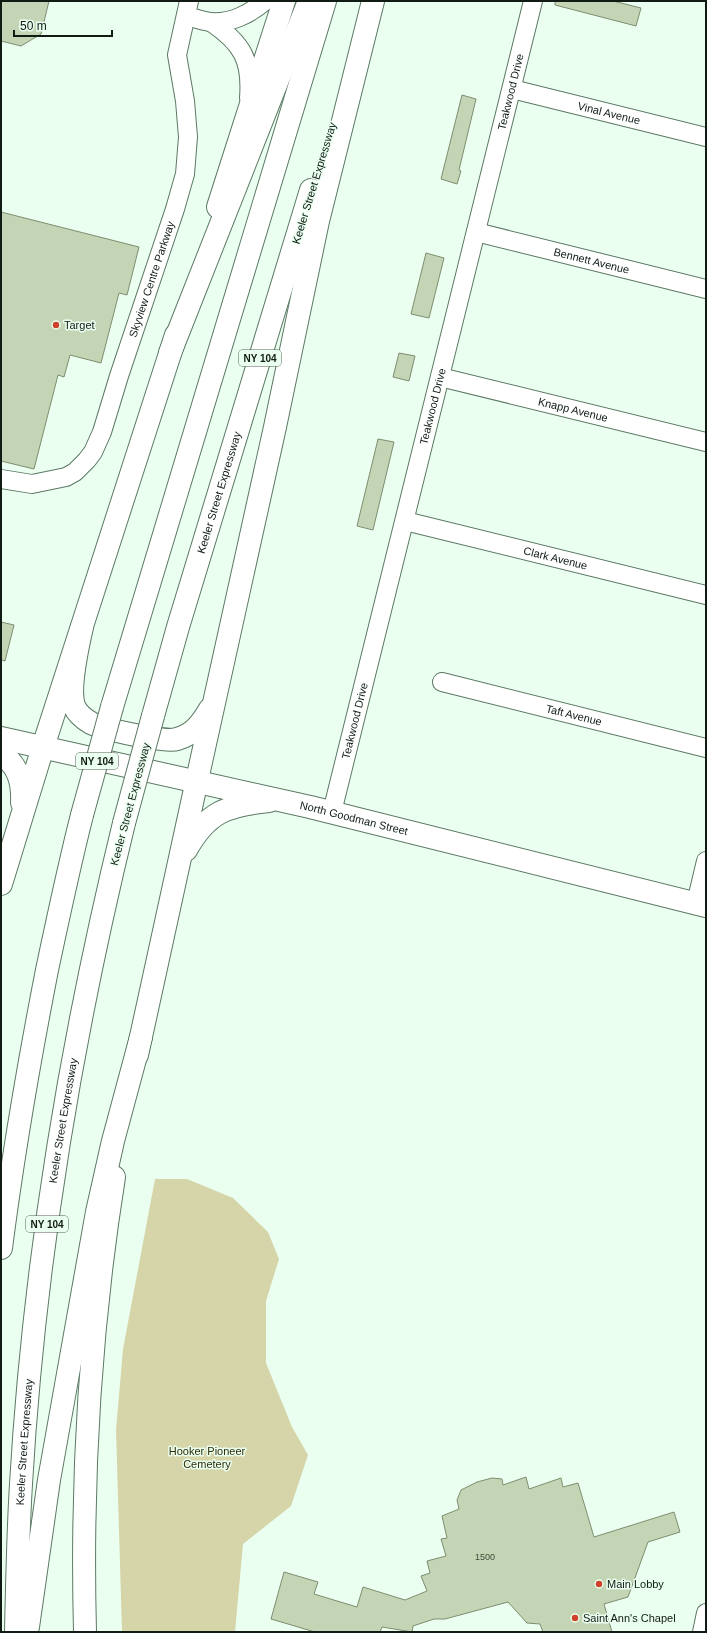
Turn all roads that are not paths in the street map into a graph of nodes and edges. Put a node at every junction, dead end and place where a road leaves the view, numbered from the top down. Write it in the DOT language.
graph roads {
  1 [pos="265,1"];
  2 [pos="284,1"];
  3 [pos="309,1"];
  4 [pos="325,1"];
  5 [pos="369,1"];
  6 [pos="373,1"];
  7 [pos="533,1"];
  8 [pos="187,8"];
  9 [pos="211,22"];
  10 [pos="512,89"];
  11 [pos="248,114"];
  12 [pos="706,137"];
  13 [pos="476,232"];
  14 [pos="706,289"];
  15 [pos="170,353"];
  16 [pos="440,377"];
  17 [pos="706,442"];
  18 [pos="1,479"];
  19 [pos="405,521"];
  20 [pos="706,595"];
  21 [pos="82,627"];
  22 [pos="442,682"];
  23 [pos="216,692"];
  24 [pos="1,738"];
  25 [pos="43,747"];
  26 [pos="706,748"];
  27 [pos="1,753"];
  28 [pos="197,780"];
  29 [pos="285,801"];
  30 [pos="332,812"];
  31 [pos="21,818"];
  32 [pos="706,861"];
  33 [pos="178,869"];
  34 [pos="1,884"];
  35 [pos="701,904"];
  36 [pos="141,1037"];
  37 [pos="1,1248"];
  38 [pos="706,1613"];
  39 [pos="16,1632"];
  40 [pos="28,1632"];
  41 [pos="85,1632"];
  42 [pos="702,1632"];
  1 -- 9 [label="street"];
  2 -- 11 [label="main road"];
  3 -- 15 [label="main road"];
  4 -- 37 [label="main road, NY 104, bridge"];
  5 -- 39 [label="main road, Keeler Street Expressway / NY 104, bridge"];
  6 -- 23 [label="main road"];
  7 -- 10 [label="street, Teakwood Drive"];
  8 -- 9 [label="street"];
  8 -- 18 [label="street, Skyview Centre Parkway"];
  9 -- 11 [label="street"];
  10 -- 12 [label="street, Vinal Avenue"];
  10 -- 13 [label="street, Teakwood Drive"];
  11 -- 15 [label="main road"];
  13 -- 14 [label="street, Bennett Avenue"];
  13 -- 16 [label="street, Teakwood Drive"];
  15 -- 21 [label="main road"];
  16 -- 17 [label="street, Knapp Avenue"];
  16 -- 19 [label="street, Teakwood Drive"];
  19 -- 20 [label="street, Clark Avenue"];
  19 -- 30 [label="street, Teakwood Drive"];
  21 -- 23 [label="main road"];
  21 -- 25 [label="main road"];
  22 -- 26 [label="street, Taft Avenue"];
  23 -- 28 [label="main road"];
  24 -- 25 [label="main road, North Goodman Street"];
  25 -- 28 [label="main road, North Goodman Street"];
  25 -- 31 [label="main road"];
  27 -- 31 [label="main road"];
  28 -- 29 [label="main road, North Goodman Street"];
  28 -- 33 [label="main road"];
  29 -- 30 [label="main road, North Goodman Street"];
  29 -- 33 [label="main road"];
  30 -- 35 [label="main road, North Goodman Street"];
  31 -- 34 [label="main road"];
  32 -- 35 [label="street"];
  33 -- 36 [label="main road"];
  36 -- 40 [label="main road"];
  36 -- 41 [label="main road"];
  38 -- 42 [label="street"];
}
